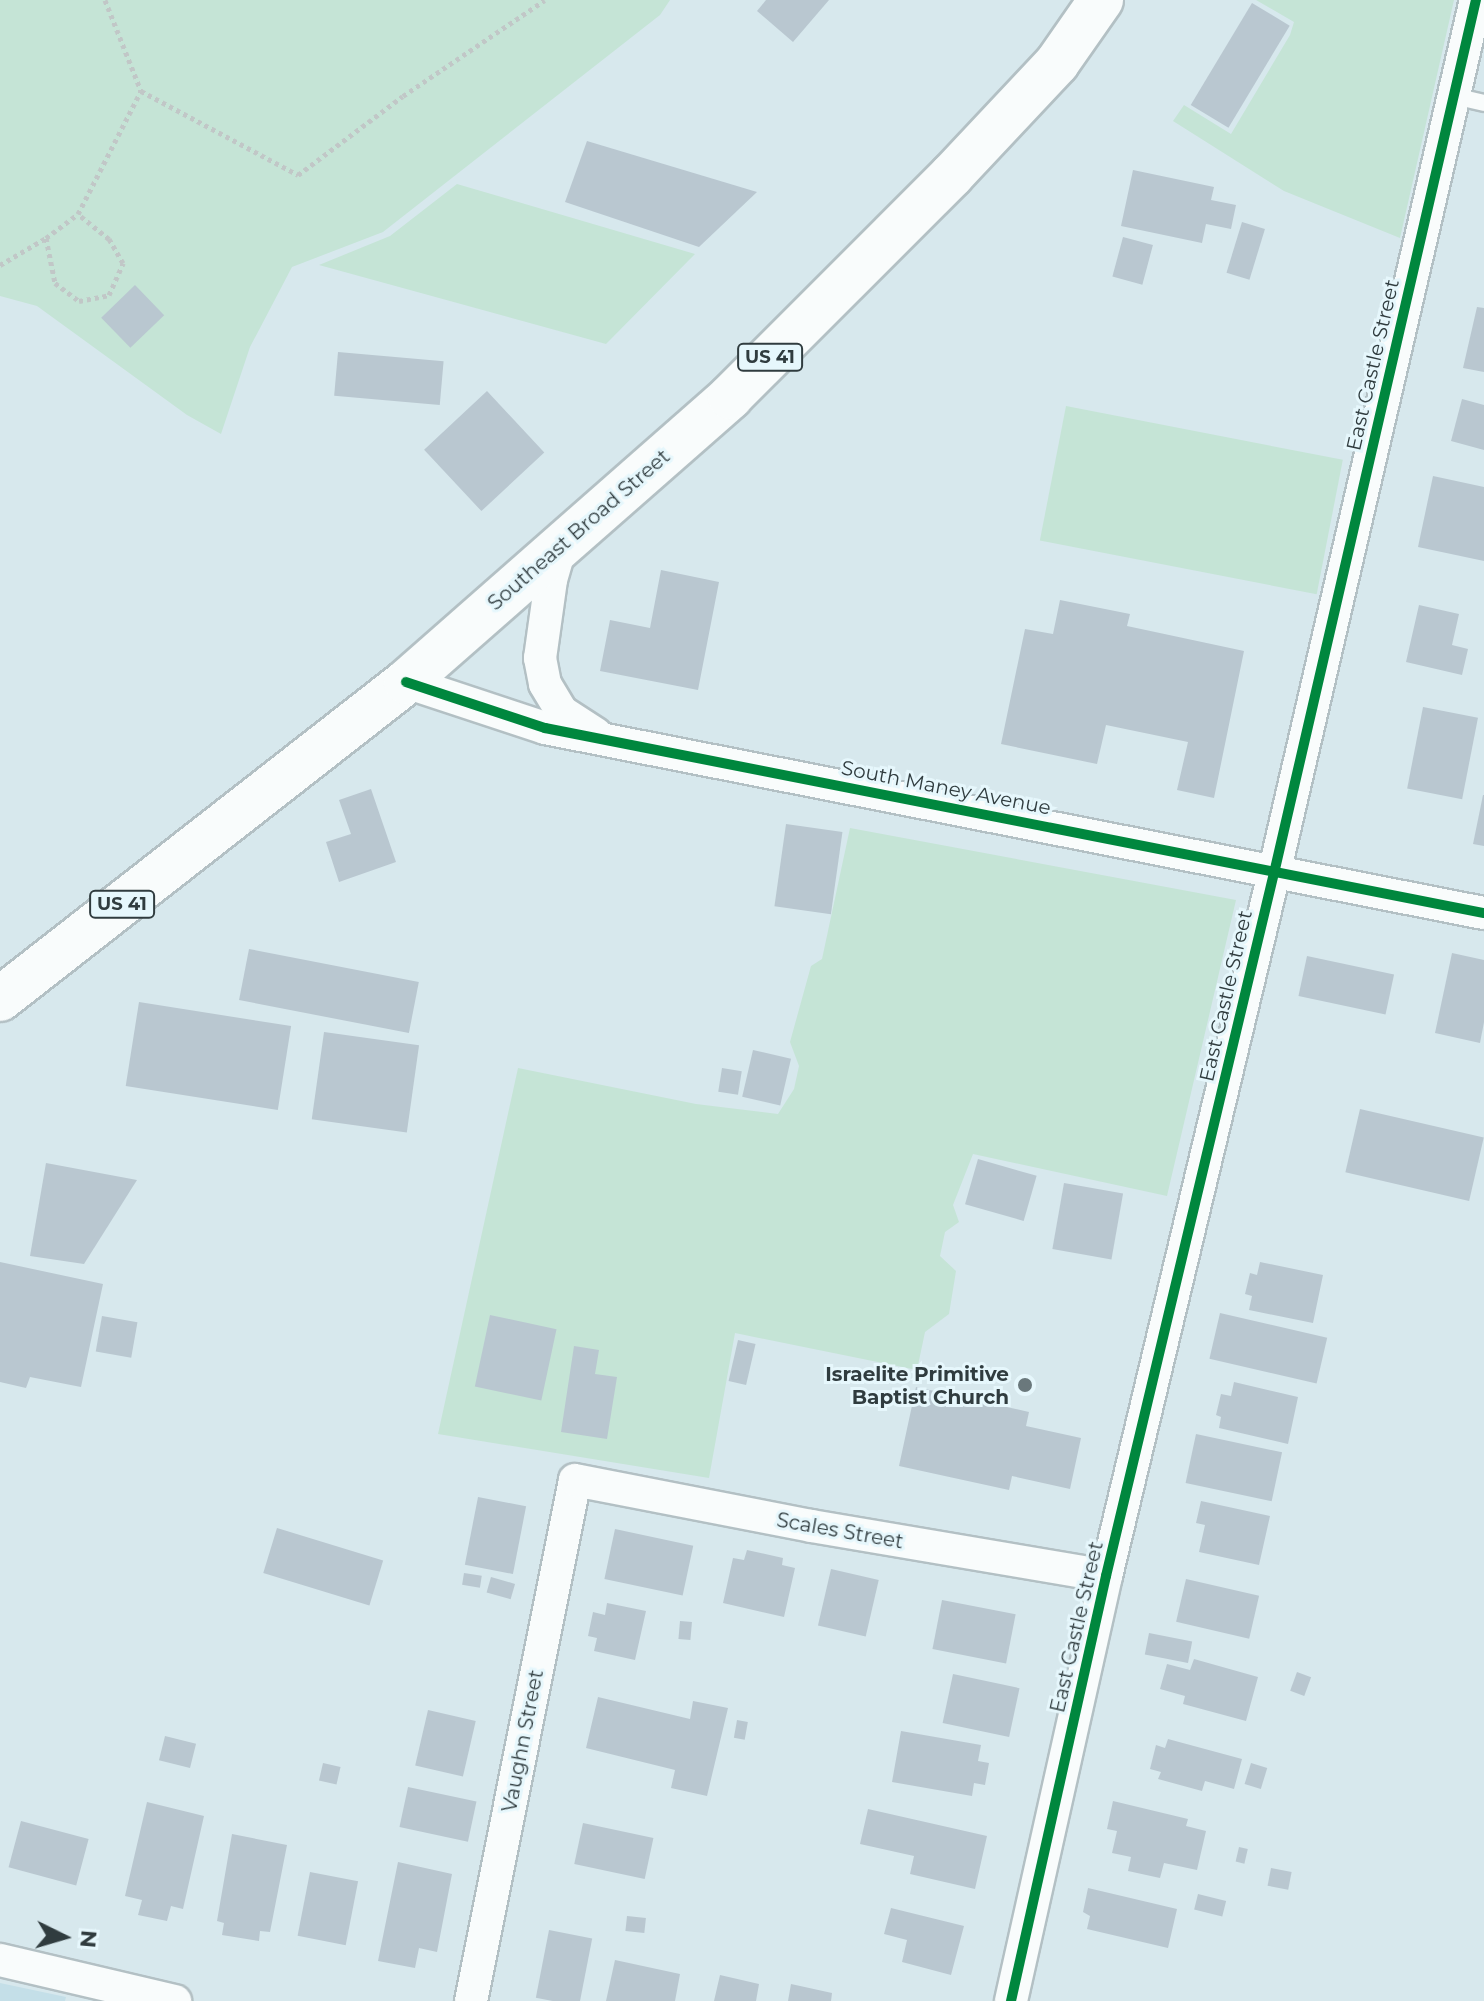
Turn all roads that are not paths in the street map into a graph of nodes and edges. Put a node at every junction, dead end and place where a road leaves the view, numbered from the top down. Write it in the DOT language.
graph roads {
  1 [pos="1101,0"];
  2 [pos="1476,0"];
  3 [pos="1469,99"];
  4 [pos="561,545"];
  5 [pos="406,682"];
  6 [pos="605,740"];
  7 [pos="1275,869"];
  8 [pos="1484,913"];
  9 [pos="0,999"];
  10 [pos="575,1480"];
  11 [pos="1106,1576"];
  12 [pos="0,1960"];
  13 [pos="175,2001"];
  14 [pos="471,2001"];
  15 [pos="1011,2001"];
  1 -- 4 [label="main road, Southeast Broad Street / US 41"];
  2 -- 3 [label="street, East Castle Street"];
  3 -- 7 [label="street, East Castle Street"];
  4 -- 5 [label="main road, Southeast Broad Street / US 41"];
  4 -- 6 [label="street, South Maney Avenue"];
  5 -- 6 [label="street, South Maney Avenue"];
  5 -- 9 [label="main road, Southeast Broad Street / US 41"];
  6 -- 7 [label="street, South Maney Avenue"];
  7 -- 8 [label="street, South Maney Avenue"];
  7 -- 11 [label="street, East Castle Street"];
  10 -- 11 [label="street, Scales Street"];
  10 -- 14 [label="street, Vaughn Street"];
  11 -- 15 [label="street, East Castle Street"];
  12 -- 13 [label="street"];
}
